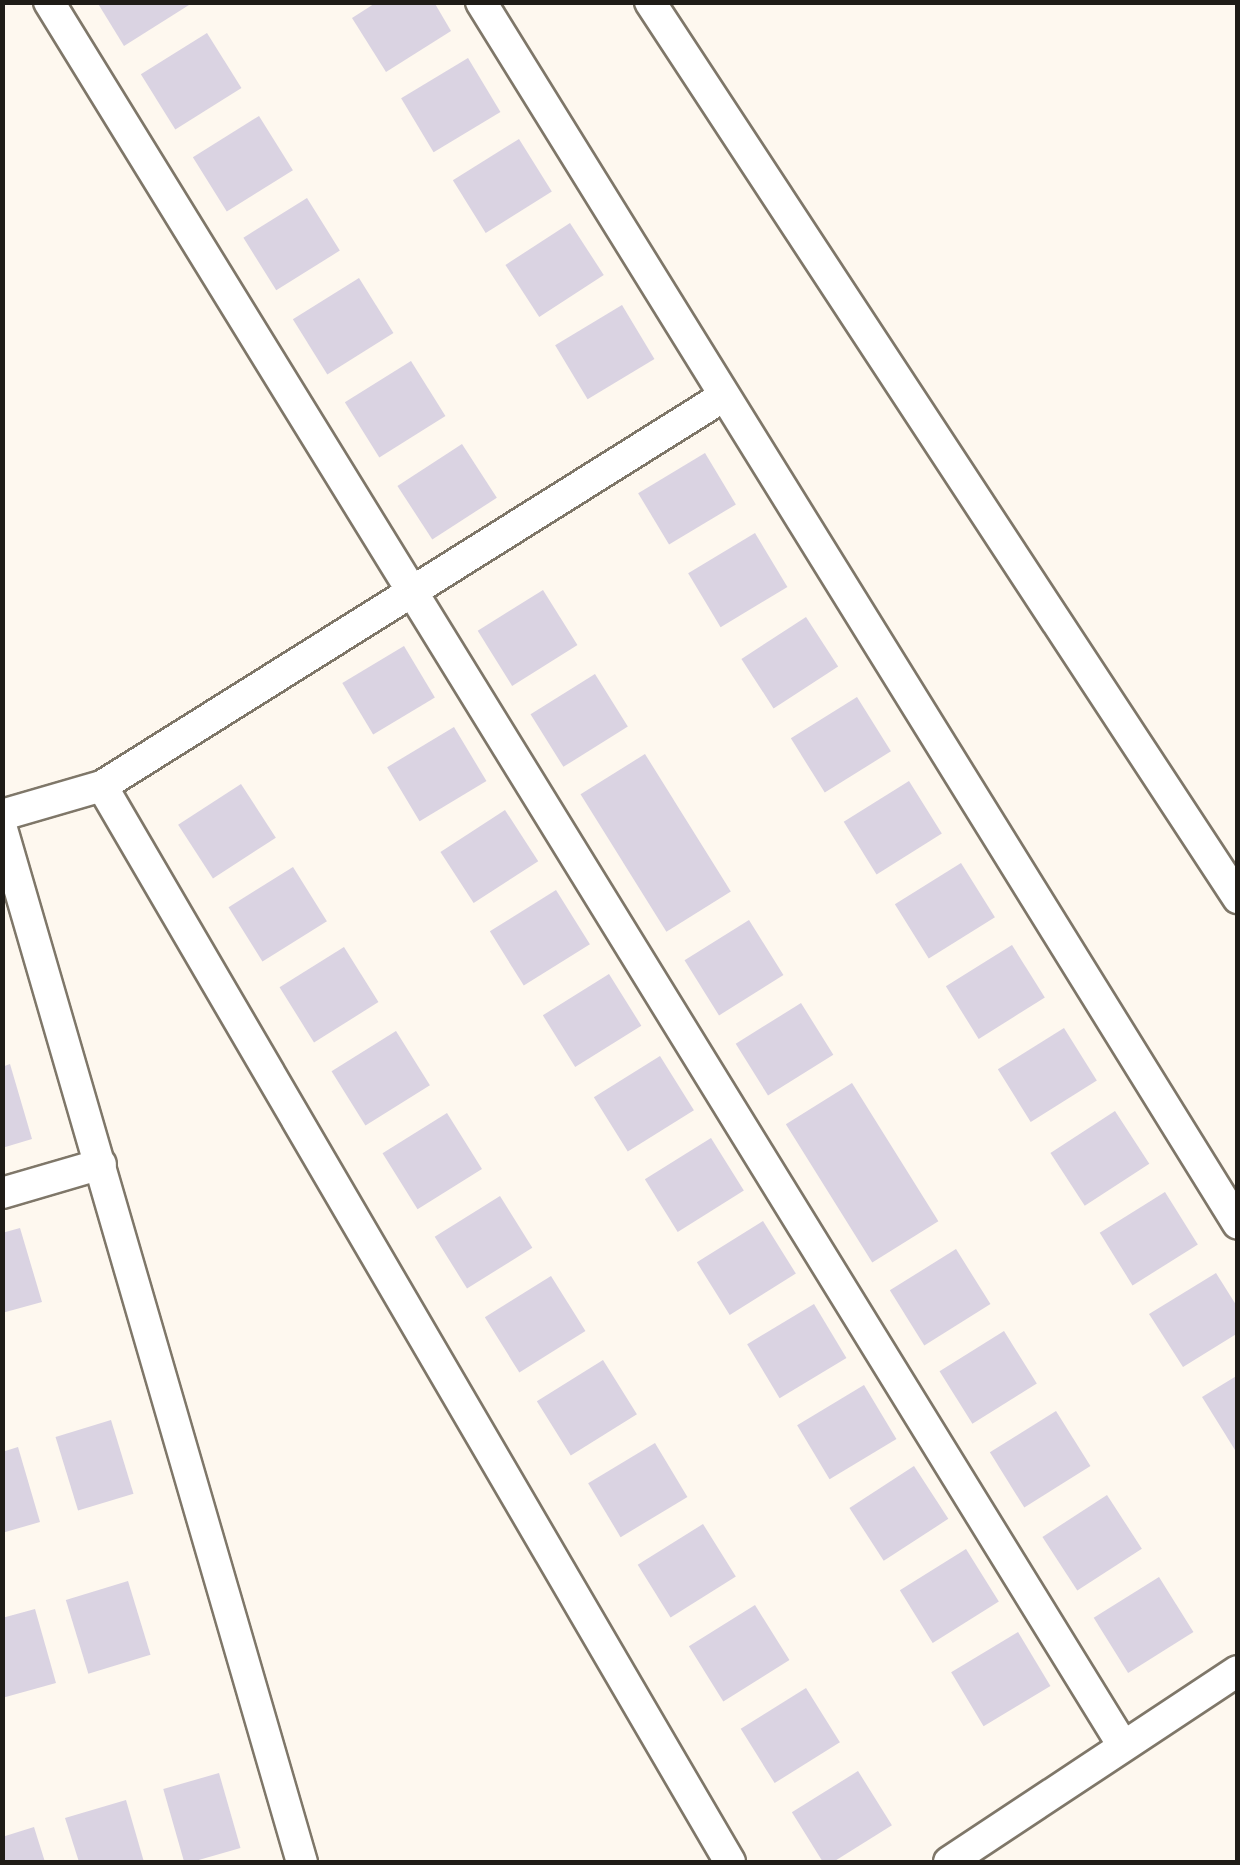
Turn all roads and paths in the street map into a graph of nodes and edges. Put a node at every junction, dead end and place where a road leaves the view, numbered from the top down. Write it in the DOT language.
graph roads {
  1 [pos="49,2"];
  2 [pos="481,2"];
  3 [pos="650,2"];
  4 [pos="724,396"];
  5 [pos="415,592"];
  6 [pos="102,786"];
  7 [pos="2,815"];
  8 [pos="2,828"];
  9 [pos="1238,898"];
  10 [pos="101,1164"];
  11 [pos="2,1194"];
  12 [pos="1238,1224"];
  13 [pos="1238,1671"];
  14 [pos="1120,1741"];
  15 [pos="302,1862"];
  16 [pos="730,1862"];
  17 [pos="949,1862"];
  1 -- 5 [label="street"];
  2 -- 4 [label="street"];
  3 -- 9 [label="street"];
  4 -- 5 [label="street"];
  4 -- 12 [label="street"];
  5 -- 6 [label="street"];
  5 -- 14 [label="street"];
  6 -- 7 [label="street"];
  6 -- 16 [label="street"];
  8 -- 10 [label="street"];
  10 -- 11 [label="street"];
  10 -- 15 [label="street"];
  13 -- 14 [label="street"];
  14 -- 17 [label="street"];
}
